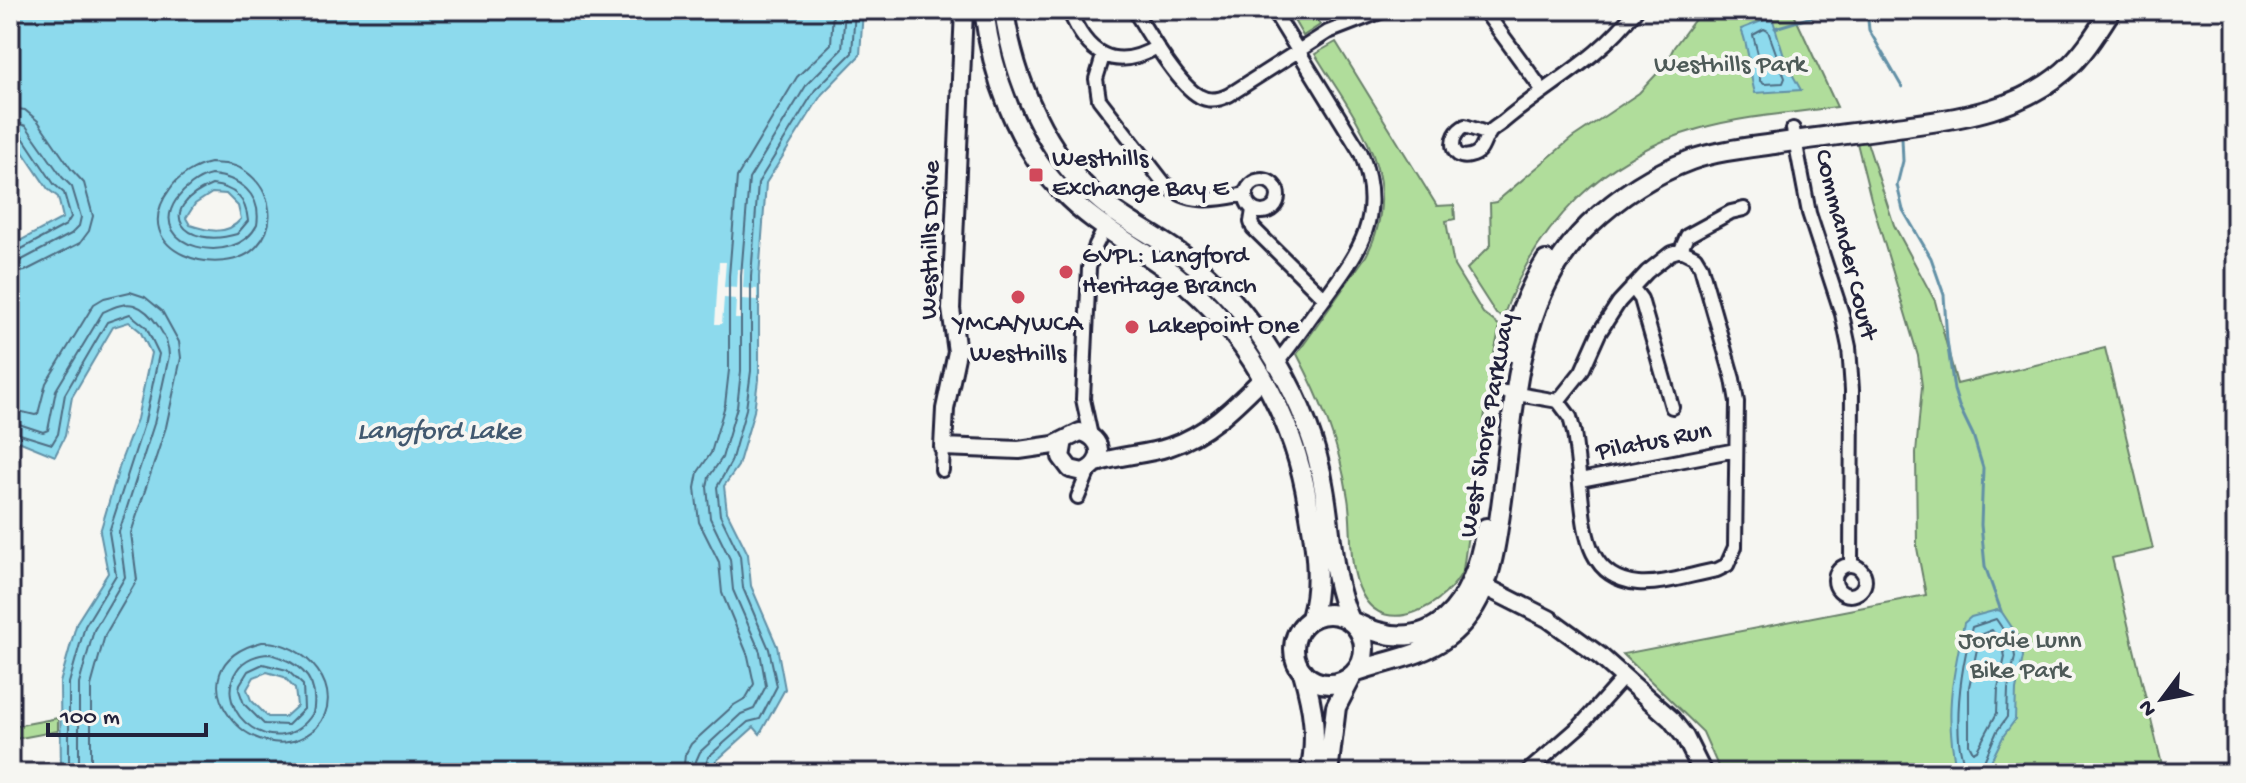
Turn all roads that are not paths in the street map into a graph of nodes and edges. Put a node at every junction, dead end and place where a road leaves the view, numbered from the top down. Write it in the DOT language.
graph roads {
  1 [pos="964,10"];
  2 [pos="984,10"];
  3 [pos="1004,10"];
  4 [pos="1069,10"];
  5 [pos="1134,10"];
  6 [pos="1273,10"];
  7 [pos="1385,10"];
  8 [pos="1484,10"];
  9 [pos="1636,10"];
  10 [pos="2111,10"];
  11 [pos="1157,47"];
  12 [pos="1298,52"];
  13 [pos="1103,56"];
  14 [pos="1543,91"];
  15 [pos="1489,134"];
  16 [pos="1794,135"];
  17 [pos="1246,194"];
  18 [pos="1744,209"];
  19 [pos="1253,210"];
  20 [pos="1115,211"];
  21 [pos="1105,228"];
  22 [pos="1681,250"];
  23 [pos="1632,287"];
  24 [pos="1324,298"];
  25 [pos="1277,363"];
  26 [pos="1263,378"];
  27 [pos="1511,393"];
  28 [pos="1083,399"];
  29 [pos="1558,401"];
  30 [pos="1672,407"];
  31 [pos="1069,437"];
  32 [pos="1095,440"];
  33 [pos="943,447"];
  34 [pos="1019,450"];
  35 [pos="1736,450"];
  36 [pos="1135,453"];
  37 [pos="1067,466"];
  38 [pos="1093,467"];
  39 [pos="942,470"];
  40 [pos="1580,480"];
  41 [pos="1851,564"];
  42 [pos="1479,584"];
  43 [pos="1311,618"];
  44 [pos="1351,621"];
  45 [pos="1303,672"];
  46 [pos="1354,673"];
  47 [pos="1624,677"];
  48 [pos="1310,773"];
  49 [pos="1328,773"];
  50 [pos="1526,773"];
  51 [pos="1703,773"];
  1 -- 33 [label="street, Westhills Drive"];
  2 -- 21 [label="main road"];
  3 -- 20 [label="main road"];
  4 -- 13 [label="street"];
  5 -- 11 [label="street"];
  6 -- 12 [label="street"];
  7 -- 12 [label="street"];
  8 -- 14 [label="street"];
  9 -- 14 [label="street"];
  10 -- 16 [label="main road, West Shore Parkway"];
  11 -- 12 [label="street"];
  11 -- 13 [label="street"];
  12 -- 24 [label="street"];
  13 -- 17 [label="street"];
  14 -- 15 [label="street"];
  16 -- 27 [label="main road, West Shore Parkway"];
  16 -- 41 [label="street, Commander Court"];
  17 -- 19 [label="street"];
  17 -- 19 [label="street"];
  18 -- 22 [label="street"];
  19 -- 24 [label="street"];
  20 -- 21 [label="street"];
  20 -- 25 [label="main road"];
  21 -- 26 [label="main road"];
  21 -- 28 [label="street"];
  22 -- 23 [label="street"];
  22 -- 35 [label="street"];
  23 -- 29 [label="street"];
  23 -- 30 [label="street"];
  24 -- 25 [label="street"];
  25 -- 26 [label="street"];
  25 -- 44 [label="main road"];
  26 -- 36 [label="street"];
  26 -- 43 [label="main road"];
  27 -- 29 [label="street"];
  27 -- 42 [label="main road, West Shore Parkway"];
  28 -- 31 [label="street"];
  28 -- 32 [label="street"];
  29 -- 40 [label="street"];
  31 -- 32 [label="street"];
  31 -- 34 [label="street"];
  31 -- 37 [label="street"];
  32 -- 36 [label="street"];
  32 -- 38 [label="street"];
  33 -- 34 [label="street"];
  33 -- 39 [label="street, Westhills Drive"];
  34 -- 37 [label="street"];
  35 -- 40 [label="street, Pilatus Run"];
  35 -- 40 [label="street"];
  36 -- 38 [label="street"];
  37 -- 38 [label="street"];
  37 -- 38 [label="street"];
  42 -- 44 [label="main road, West Shore Parkway"];
  42 -- 46 [label="main road, West Shore Parkway"];
  42 -- 47 [label="street"];
  43 -- 44 [label="main road"];
  43 -- 45 [label="main road"];
  44 -- 46 [label="main road"];
  45 -- 46 [label="main road"];
  45 -- 48 [label="main road"];
  46 -- 49 [label="main road"];
  47 -- 50 [label="street"];
  47 -- 51 [label="street"];
}
